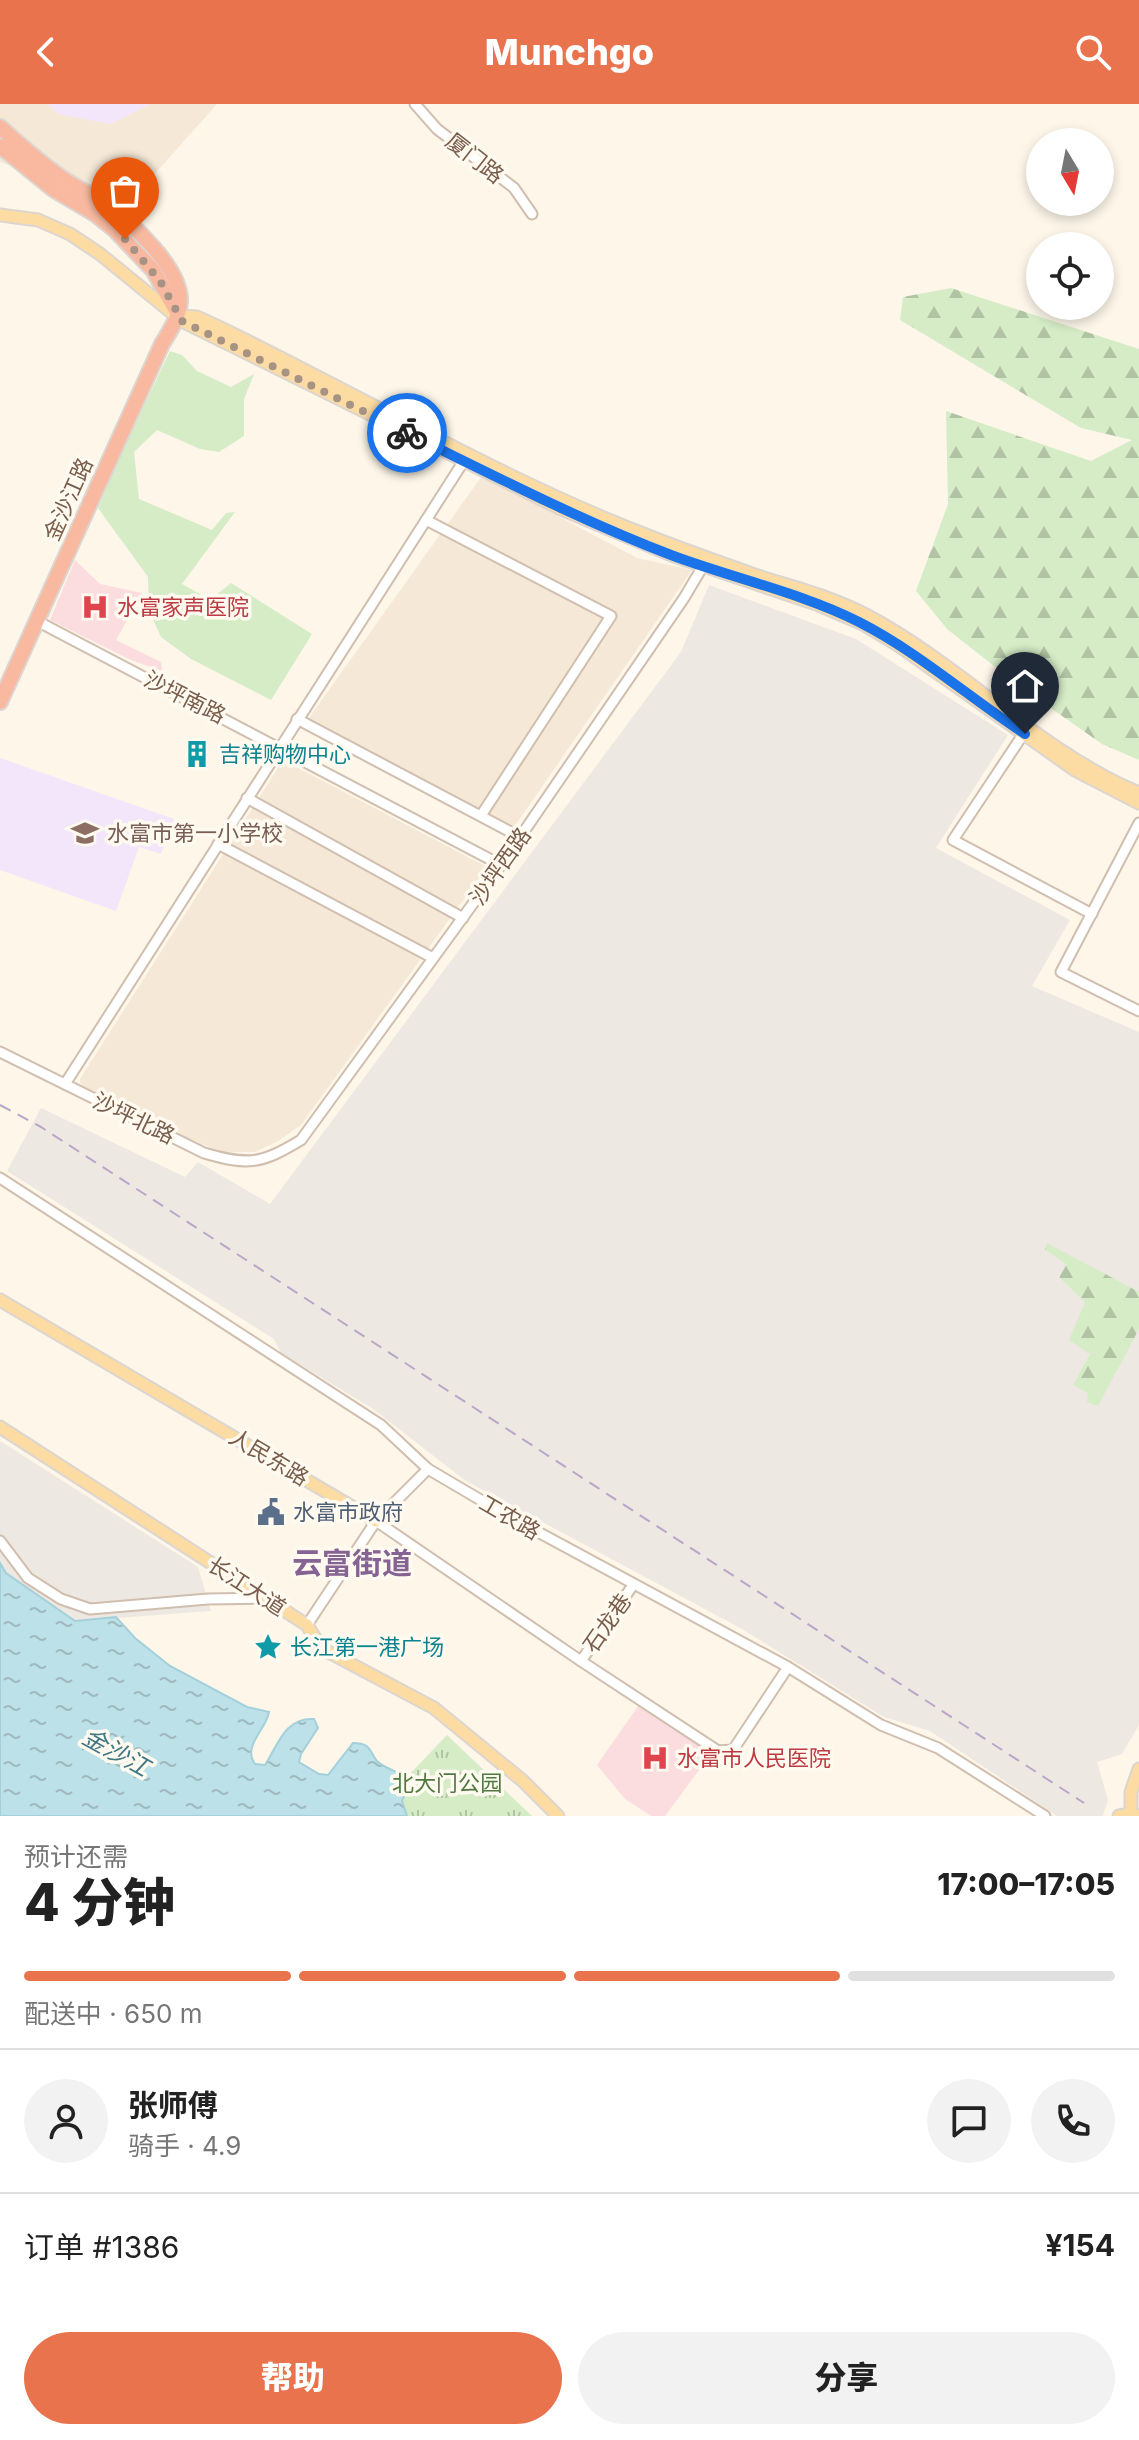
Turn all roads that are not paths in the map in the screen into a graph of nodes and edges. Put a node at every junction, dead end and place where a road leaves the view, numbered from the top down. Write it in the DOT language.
graph roads {
  1 [pos="415,104"];
  2 [pos="0,127"];
  3 [pos="0,146"];
  4 [pos="532,214"];
  5 [pos="0,215"];
  6 [pos="179,316"];
  7 [pos="466,457"];
  8 [pos="426,520"];
  9 [pos="705,562"];
  10 [pos="37,621"];
  11 [pos="0,702"];
  12 [pos="297,719"];
  13 [pos="1026,729"];
  14 [pos="280,746"];
  15 [pos="1139,793"];
  16 [pos="247,798"];
  17 [pos="1139,803"];
  18 [pos="482,814"];
  19 [pos="1139,823"];
  20 [pos="520,837"];
  21 [pos="218,844"];
  22 [pos="501,865"];
  23 [pos="1092,914"];
  24 [pos="463,918"];
  25 [pos="433,958"];
  26 [pos="1139,1011"];
  27 [pos="0,1052"];
  28 [pos="65,1084"];
  29 [pos="272,1157"];
  30 [pos="4,1181"];
  31 [pos="0,1195"];
  32 [pos="0,1300"];
  33 [pos="0,1427"];
  34 [pos="428,1469"];
  35 [pos="376,1521"];
  36 [pos="0,1541"];
  37 [pos="633,1585"];
  38 [pos="265,1598"];
  39 [pos="307,1625"];
  40 [pos="581,1661"];
  41 [pos="788,1667"];
  42 [pos="1139,1769"];
  43 [pos="1130,1815"];
  44 [pos="558,1816"];
  45 [pos="1045,1816"];
  1 -- 4 [label="street, 厦门路"];
  2 -- 6 [label="highway"];
  3 -- 6 [label="highway"];
  5 -- 6 [label="main road"];
  6 -- 7 [label="main road"];
  6 -- 10 [label="highway, 金沙江路"];
  7 -- 8 [label="street"];
  7 -- 9 [label="main road"];
  8 -- 12 [label="street"];
  8 -- 18 [label="street"];
  9 -- 13 [label="main road"];
  9 -- 20 [label="street, 沙坪西路"];
  10 -- 11 [label="highway, 金沙江路"];
  10 -- 14 [label="street, 沙坪南路"];
  12 -- 14 [label="street"];
  12 -- 20 [label="street"];
  13 -- 15 [label="main road"];
  13 -- 17 [label="main road"];
  13 -- 23 [label="street"];
  14 -- 16 [label="street"];
  14 -- 22 [label="street, 沙坪南路"];
  16 -- 21 [label="street"];
  16 -- 24 [label="street"];
  19 -- 23 [label="street"];
  20 -- 22 [label="street, 沙坪西路"];
  21 -- 25 [label="street"];
  21 -- 28 [label="street"];
  22 -- 24 [label="street, 沙坪西路"];
  23 -- 26 [label="street"];
  24 -- 25 [label="street, 沙坪西路"];
  25 -- 29 [label="street, 沙坪西路"];
  27 -- 28 [label="street, 沙坪北路"];
  28 -- 29 [label="street, 沙坪北路"];
  30 -- 31 [label="street"];
  30 -- 34 [label="street, 工农路"];
  32 -- 35 [label="main road, 人民东路"];
  33 -- 38 [label="main road, 长江大道"];
  34 -- 35 [label="street"];
  34 -- 37 [label="street, 工农路"];
  35 -- 39 [label="street"];
  35 -- 40 [label="street, 人民东路"];
  36 -- 38 [label="street"];
  37 -- 40 [label="street, 石龙巷"];
  37 -- 41 [label="street, 工农路"];
  38 -- 39 [label="main road, 长江大道"];
  39 -- 44 [label="main road, 长江大道"];
  40 -- 41 [label="street, 人民东路"];
  41 -- 45 [label="street, 工农路"];
  42 -- 43 [label="main road"];
}
